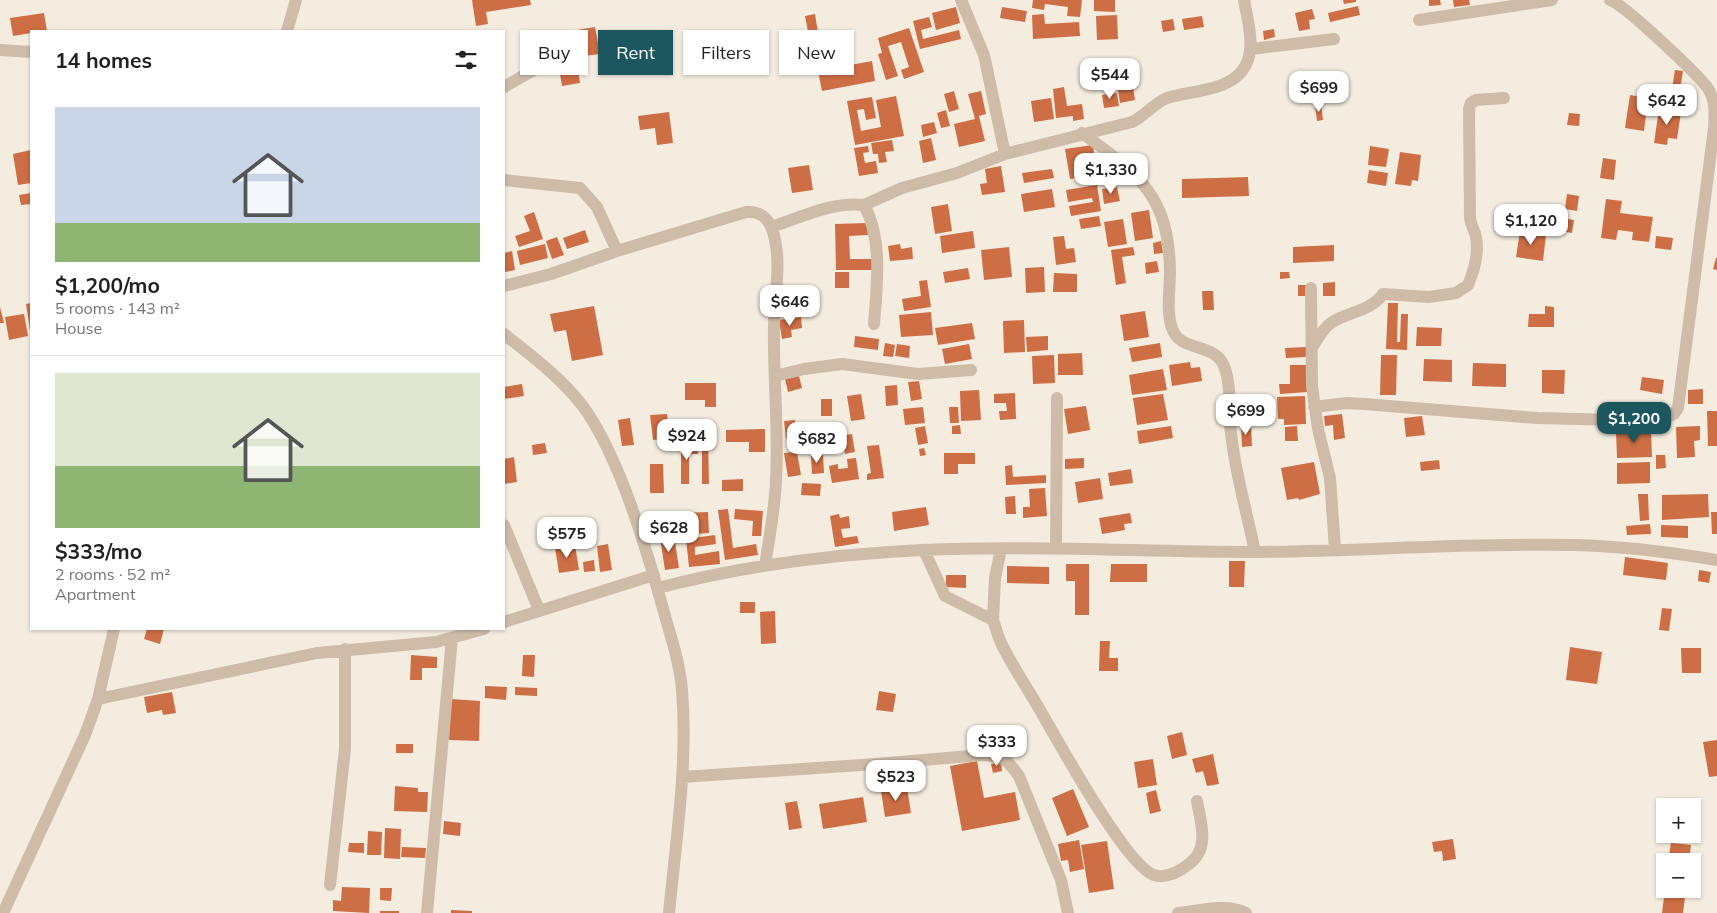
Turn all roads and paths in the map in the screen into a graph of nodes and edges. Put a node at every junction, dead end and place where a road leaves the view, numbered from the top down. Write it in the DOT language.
graph roads {
  1 [pos="296,0"];
  2 [pos="961,0"];
  3 [pos="1244,0"];
  4 [pos="1552,0"];
  5 [pos="1610,0"];
  6 [pos="1487,5"];
  7 [pos="1419,20"];
  8 [pos="287,30"];
  9 [pos="1334,39"];
  10 [pos="1252,49"];
  11 [pos="0,50"];
  12 [pos="30,52"];
  13 [pos="525,75"];
  14 [pos="505,86"];
  15 [pos="1504,98"];
  16 [pos="1082,133"];
  17 [pos="1005,154"];
  18 [pos="505,180"];
  19 [pos="864,205"];
  20 [pos="771,227"];
  21 [pos="617,251"];
  22 [pos="505,286"];
  23 [pos="1311,288"];
  24 [pos="874,324"];
  25 [pos="505,335"];
  26 [pos="1312,348"];
  27 [pos="971,370"];
  28 [pos="774,376"];
  29 [pos="1057,398"];
  30 [pos="1314,407"];
  31 [pos="505,528"];
  32 [pos="1336,548"];
  33 [pos="1001,549"];
  34 [pos="1056,549"];
  35 [pos="924,550"];
  36 [pos="1255,552"];
  37 [pos="1717,560"];
  38 [pos="765,566"];
  39 [pos="654,575"];
  40 [pos="658,588"];
  41 [pos="538,610"];
  42 [pos="993,620"];
  43 [pos="505,622"];
  44 [pos="114,630"];
  45 [pos="480,630"];
  46 [pos="452,638"];
  47 [pos="345,649"];
  48 [pos="98,699"];
  49 [pos="682,777"];
  50 [pos="1197,801"];
  51 [pos="330,885"];
  52 [pos="3,913"];
  53 [pos="427,913"];
  54 [pos="669,913"];
  55 [pos="1068,913"];
  56 [pos="1178,913"];
  57 [pos="1246,913"];
  1 -- 8 [label="street"];
  2 -- 17 [label="street"];
  3 -- 10 [label="street"];
  4 -- 6 [label="street"];
  5 -- 30 [label="street"];
  6 -- 7 [label="street"];
  9 -- 10 [label="street"];
  10 -- 16 [label="street"];
  11 -- 12 [label="street"];
  13 -- 14 [label="street"];
  15 -- 26 [label="street"];
  16 -- 17 [label="street"];
  16 -- 36 [label="street"];
  17 -- 19 [label="street"];
  18 -- 21 [label="street"];
  19 -- 20 [label="street"];
  19 -- 24 [label="street"];
  20 -- 21 [label="street"];
  20 -- 28 [label="street"];
  21 -- 22 [label="street"];
  23 -- 26 [label="street"];
  25 -- 39 [label="street"];
  26 -- 30 [label="street"];
  27 -- 28 [label="street"];
  28 -- 38 [label="street"];
  29 -- 34 [label="street"];
  30 -- 32 [label="street"];
  31 -- 41 [label="street"];
  32 -- 36 [label="street"];
  32 -- 37 [label="street"];
  33 -- 34 [label="street"];
  33 -- 35 [label="street"];
  33 -- 42 [label="street"];
  34 -- 36 [label="street"];
  35 -- 38 [label="street"];
  35 -- 42 [label="street"];
  38 -- 40 [label="street"];
  39 -- 40 [label="street"];
  39 -- 41 [label="street"];
  40 -- 49 [label="street"];
  41 -- 43 [label="street"];
  42 -- 50 [label="street"];
  44 -- 48 [label="street"];
  45 -- 46 [label="street"];
  46 -- 47 [label="street"];
  46 -- 53 [label="street"];
  47 -- 48 [label="street"];
  47 -- 51 [label="street"];
  48 -- 52 [label="street"];
  49 -- 54 [label="street"];
  49 -- 55 [label="street"];
  56 -- 57 [label="street"];
}
